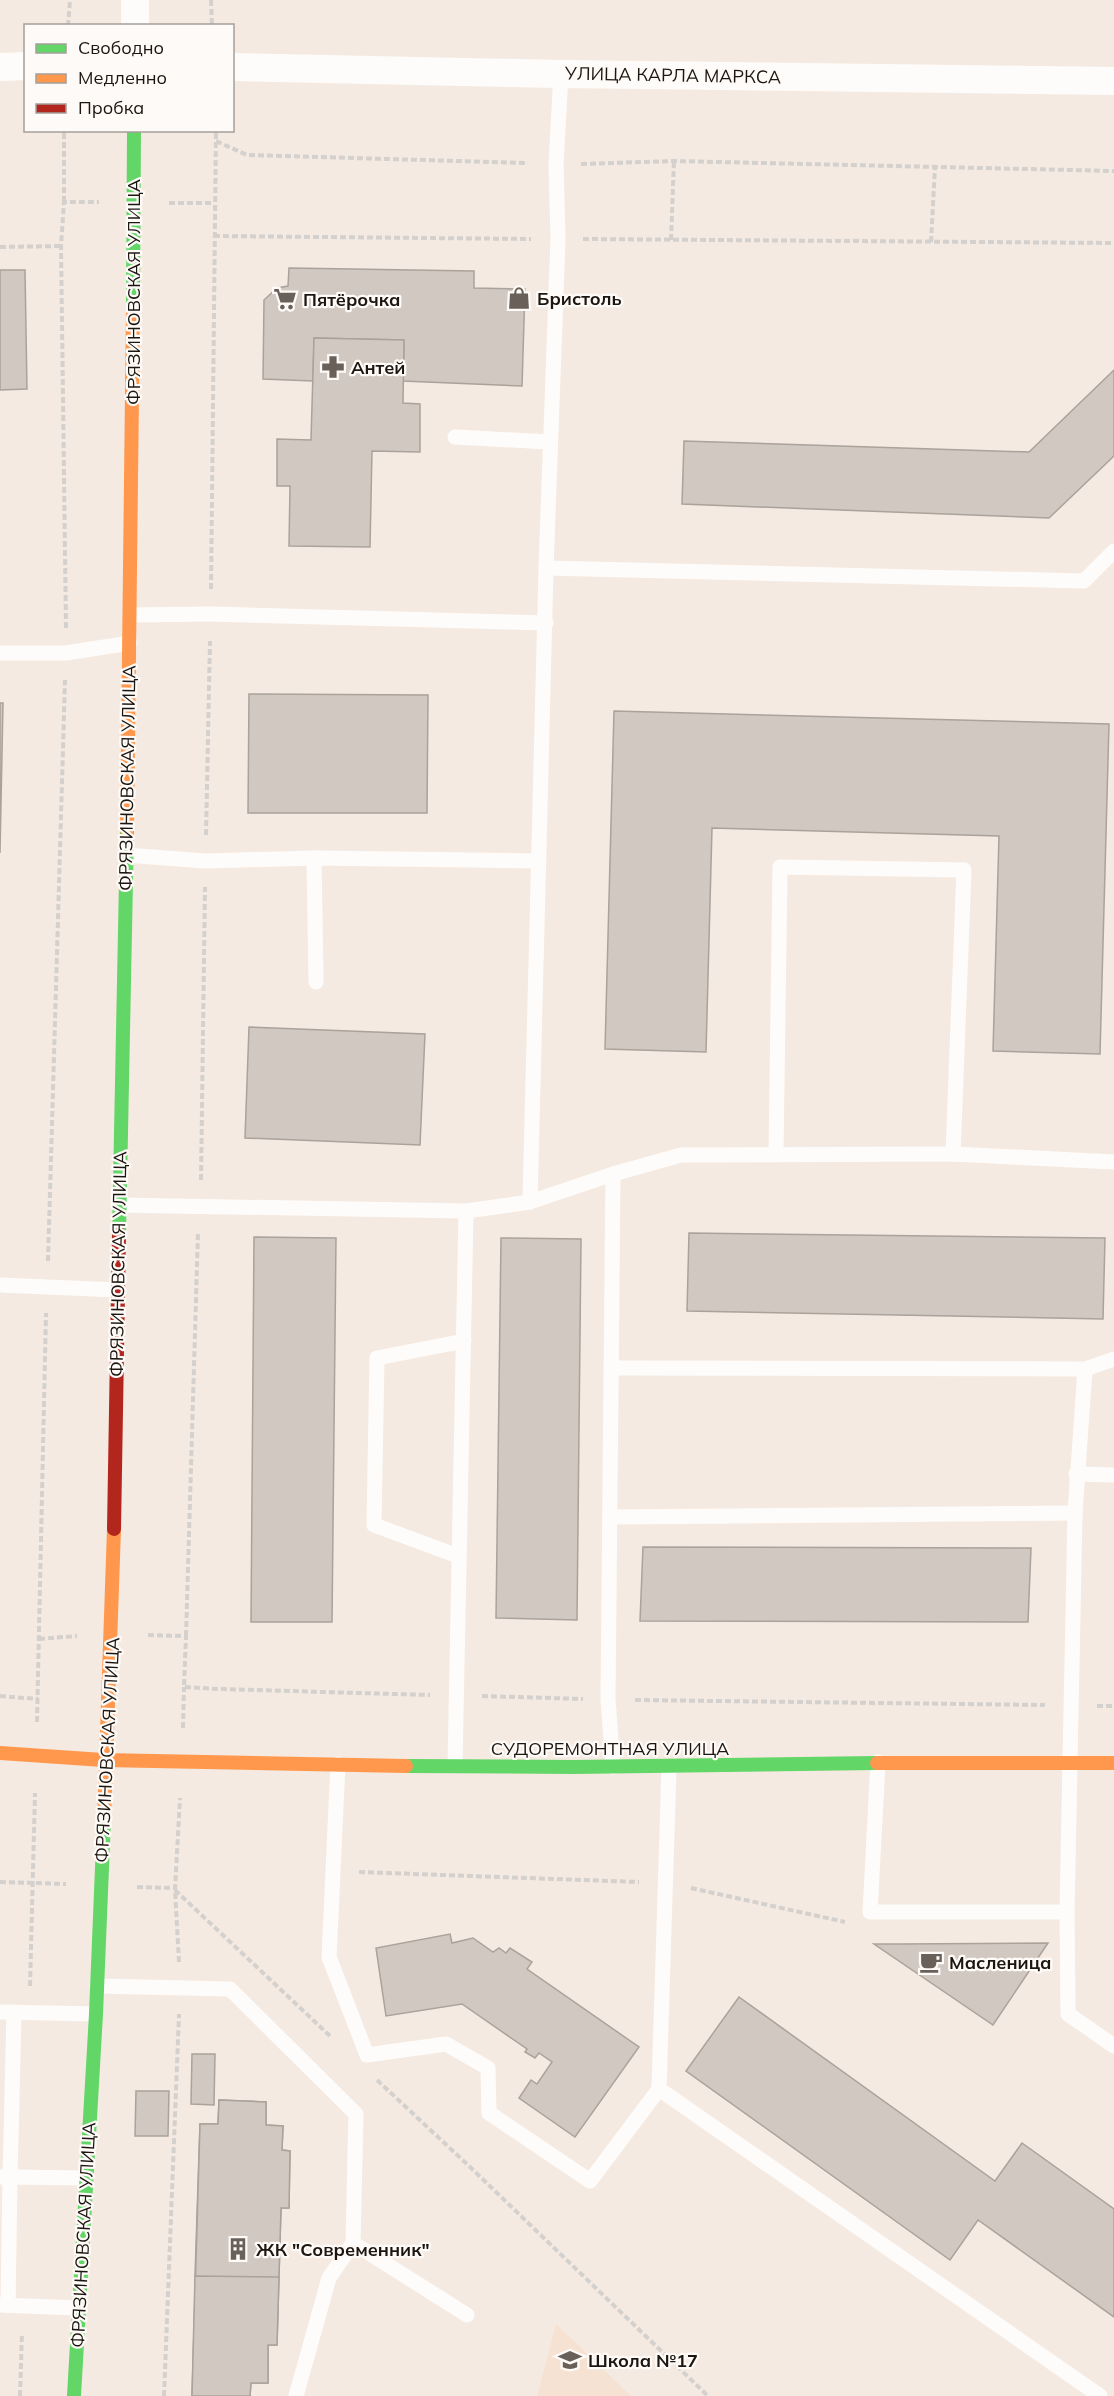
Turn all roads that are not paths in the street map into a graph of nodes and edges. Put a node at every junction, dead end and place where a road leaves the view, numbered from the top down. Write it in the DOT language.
graph roads {
  1 [pos="135,0"];
  2 [pos="135,24"];
  3 [pos="24,66"];
  4 [pos="0,67"];
  5 [pos="234,67"];
  6 [pos="561,74"];
  7 [pos="1114,81"];
  8 [pos="134,132"];
  9 [pos="455,437"];
  10 [pos="550,442"];
  11 [pos="1114,551"];
  12 [pos="546,568"];
  13 [pos="130,615"];
  14 [pos="546,623"];
  15 [pos="130,643"];
  16 [pos="0,653"];
  17 [pos="126,855"];
  18 [pos="314,858"];
  19 [pos="539,861"];
  20 [pos="316,982"];
  21 [pos="776,1154"];
  22 [pos="953,1154"];
  23 [pos="1114,1162"];
  24 [pos="613,1174"];
  25 [pos="530,1202"];
  26 [pos="118,1205"];
  27 [pos="466,1211"];
  28 [pos="0,1285"];
  29 [pos="117,1290"];
  30 [pos="464,1341"];
  31 [pos="1114,1359"];
  32 [pos="611,1368"];
  33 [pos="1085,1369"];
  34 [pos="1076,1474"];
  35 [pos="1114,1475"];
  36 [pos="1075,1513"];
  37 [pos="610,1517"];
  38 [pos="458,1556"];
  39 [pos="0,1753"];
  40 [pos="106,1760"];
  41 [pos="878,1762"];
  42 [pos="1072,1762"];
  43 [pos="1114,1763"];
  44 [pos="338,1764"];
  45 [pos="455,1767"];
  46 [pos="613,1767"];
  47 [pos="669,1767"];
  48 [pos="1067,1912"];
  49 [pos="97,1986"];
  50 [pos="14,2012"];
  51 [pos="96,2014"];
  52 [pos="1114,2046"];
  53 [pos="659,2089"];
  54 [pos="5,2177"];
  55 [pos="86,2178"];
  56 [pos="353,2243"];
  57 [pos="10,2305"];
  58 [pos="78,2308"];
  59 [pos="467,2314"];
  60 [pos="74,2396"];
  61 [pos="296,2396"];
  62 [pos="1100,2396"];
  1 -- 2 [label="street"];
  3 -- 4 [label="street"];
  5 -- 6 [label="street, УЛИЦА КАРЛА МАРКСА"];
  6 -- 7 [label="street, УЛИЦА КАРЛА МАРКСА"];
  6 -- 10 [label="lane"];
  8 -- 13 [label="street, ФРЯЗИНОВСКАЯ УЛИЦА"];
  9 -- 10 [label="lane"];
  10 -- 12 [label="lane"];
  11 -- 12 [label="lane"];
  12 -- 14 [label="lane"];
  13 -- 14 [label="lane"];
  13 -- 15 [label="street, ФРЯЗИНОВСКАЯ УЛИЦА"];
  14 -- 19 [label="lane"];
  15 -- 16 [label="lane"];
  15 -- 17 [label="street, ФРЯЗИНОВСКАЯ УЛИЦА"];
  17 -- 18 [label="lane"];
  17 -- 26 [label="street, ФРЯЗИНОВСКАЯ УЛИЦА"];
  18 -- 19 [label="lane"];
  18 -- 20 [label="lane"];
  19 -- 25 [label="lane"];
  21 -- 22 [label="lane"];
  21 -- 22 [label="lane"];
  21 -- 24 [label="lane"];
  22 -- 23 [label="lane"];
  24 -- 25 [label="lane"];
  24 -- 32 [label="lane"];
  25 -- 27 [label="lane"];
  26 -- 27 [label="lane"];
  26 -- 29 [label="street, ФРЯЗИНОВСКАЯ УЛИЦА"];
  27 -- 30 [label="lane"];
  28 -- 29 [label="lane"];
  29 -- 40 [label="street, ФРЯЗИНОВСКАЯ УЛИЦА"];
  30 -- 38 [label="lane"];
  30 -- 38 [label="lane"];
  31 -- 33 [label="lane"];
  32 -- 33 [label="lane"];
  32 -- 37 [label="lane"];
  33 -- 34 [label="lane"];
  34 -- 35 [label="lane"];
  34 -- 36 [label="lane"];
  36 -- 37 [label="lane"];
  36 -- 42 [label="lane"];
  37 -- 46 [label="lane"];
  38 -- 45 [label="lane"];
  39 -- 40 [label="street, СУДОРЕМОНТНАЯ УЛИЦА"];
  40 -- 44 [label="street, СУДОРЕМОНТНАЯ УЛИЦА"];
  40 -- 49 [label="street, ФРЯЗИНОВСКАЯ УЛИЦА"];
  41 -- 42 [label="street, СУДОРЕМОНТНАЯ УЛИЦА"];
  41 -- 47 [label="street, СУДОРЕМОНТНАЯ УЛИЦА"];
  41 -- 48 [label="lane"];
  42 -- 43 [label="street, СУДОРЕМОНТНАЯ УЛИЦА"];
  42 -- 48 [label="lane"];
  44 -- 45 [label="street, СУДОРЕМОНТНАЯ УЛИЦА"];
  44 -- 53 [label="lane"];
  45 -- 46 [label="street, СУДОРЕМОНТНАЯ УЛИЦА"];
  46 -- 47 [label="street, СУДОРЕМОНТНАЯ УЛИЦА"];
  47 -- 53 [label="lane"];
  48 -- 52 [label="lane"];
  49 -- 51 [label="street, ФРЯЗИНОВСКАЯ УЛИЦА"];
  49 -- 56 [label="lane"];
  50 -- 51 [label="lane"];
  50 -- 54 [label="lane"];
  51 -- 55 [label="street, ФРЯЗИНОВСКАЯ УЛИЦА"];
  53 -- 62 [label="lane"];
  54 -- 55 [label="lane"];
  54 -- 57 [label="lane"];
  55 -- 58 [label="street, ФРЯЗИНОВСКАЯ УЛИЦА"];
  56 -- 59 [label="lane"];
  56 -- 61 [label="lane"];
  57 -- 58 [label="lane"];
  58 -- 60 [label="street, ФРЯЗИНОВСКАЯ УЛИЦА"];
}
